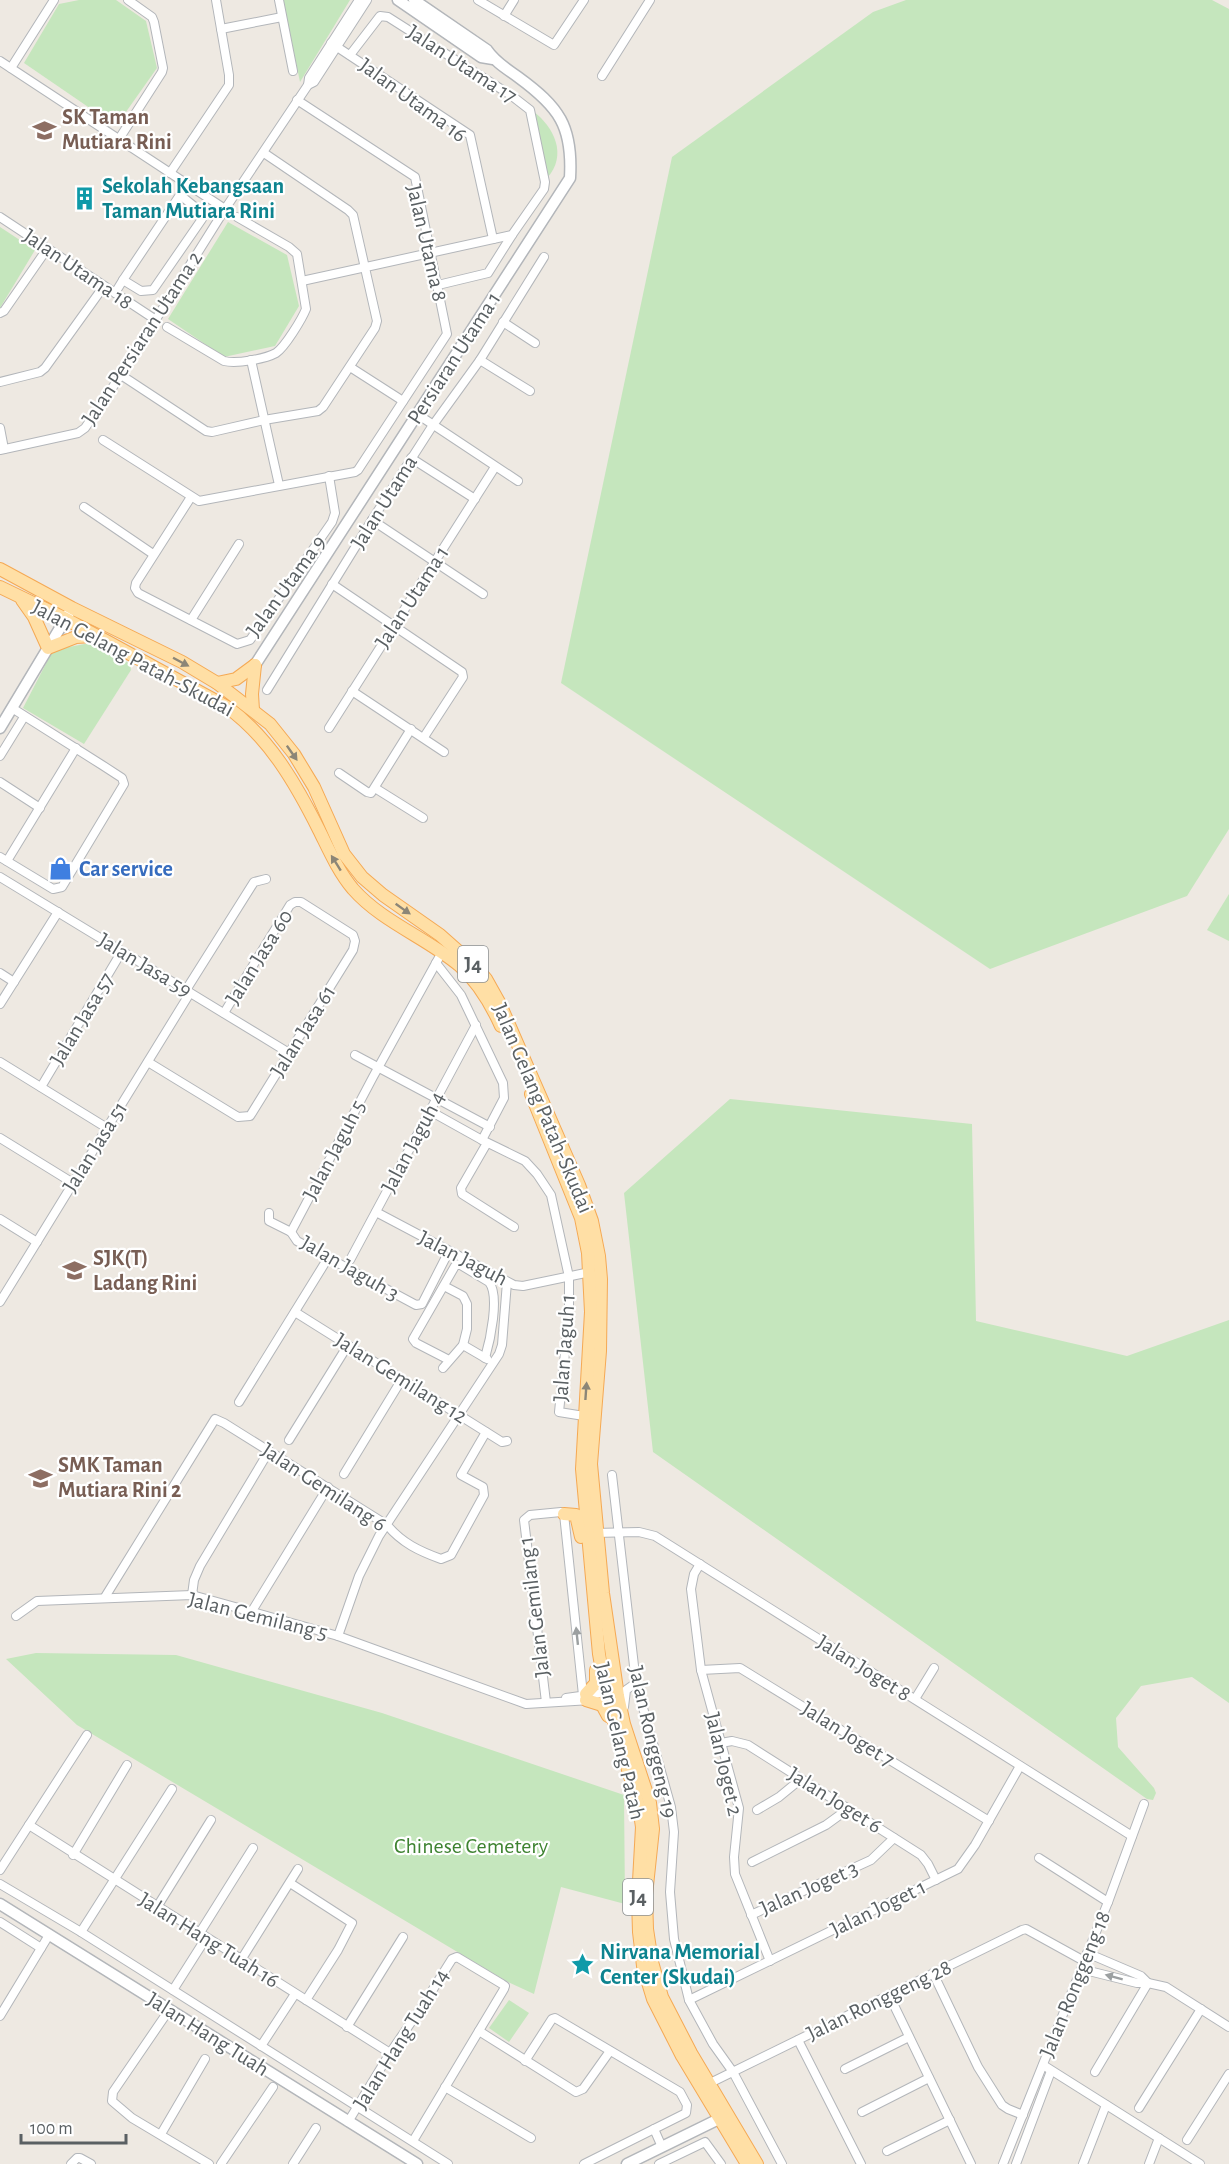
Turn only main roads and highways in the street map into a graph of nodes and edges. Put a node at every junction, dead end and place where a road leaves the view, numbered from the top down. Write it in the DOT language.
graph roads {
  1 [pos="0,568"];
  2 [pos="0,587"];
  3 [pos="22,599"];
  4 [pos="98,637"];
  5 [pos="217,683"];
  6 [pos="253,710"];
  7 [pos="593,1227"];
  8 [pos="590,1272"];
  9 [pos="602,1279"];
  10 [pos="601,1312"];
  11 [pos="564,1515"];
  12 [pos="593,1533"];
  13 [pos="591,1579"];
  14 [pos="596,1628"];
  15 [pos="612,1694"];
  16 [pos="621,1729"];
  17 [pos="724,2117"];
  18 [pos="747,2164"];
  19 [pos="758,2164"];
  1 -- 5 [label="main road, Jalan Gelang Patah-Skudai / J4, one-way"];
  2 -- 3 [label="main road, Jalan Gelang Patah-Skudai / J4"];
  3 -- 4 [label="main road, Jalan Gelang Patah-Skudai / J4"];
  3 -- 4 [label="main road"];
  8 -- 4 [label="main road, Jalan Gelang Patah-Skudai / J4, one-way"];
  5 -- 6 [label="main road, Jalan Gelang Patah-Skudai / J4"];
  5 -- 6 [label="main road"];
  6 -- 7 [label="main road, Jalan Gelang Patah-Skudai / J4, one-way"];
  7 -- 8 [label="main road"];
  7 -- 9 [label="main road, Jalan Gelang Patah-Skudai / J4"];
  8 -- 10 [label="main road"];
  12 -- 8 [label="main road, Jalan Gelang Patah / J4, one-way"];
  9 -- 10 [label="main road, Jalan Gelang Patah / J4"];
  10 -- 12 [label="main road, Jalan Gelang Patah / J4"];
  11 -- 13 [label="main road"];
  12 -- 13 [label="main road, Jalan Gelang Patah / J4"];
  12 -- 15 [label="main road, Jalan Gelang Patah / J4"];
  13 -- 14 [label="main road, Jalan Gelang Patah / J4"];
  14 -- 15 [label="main road, Jalan Gelang Patah / J4"];
  14 -- 16 [label="main road"];
  15 -- 16 [label="main road, Jalan Gelang Patah / J4"];
  16 -- 17 [label="main road, Jalan Gelang Patah / J4"];
  17 -- 18 [label="main road, J4"];
  17 -- 19 [label="main road, J4"];
}
